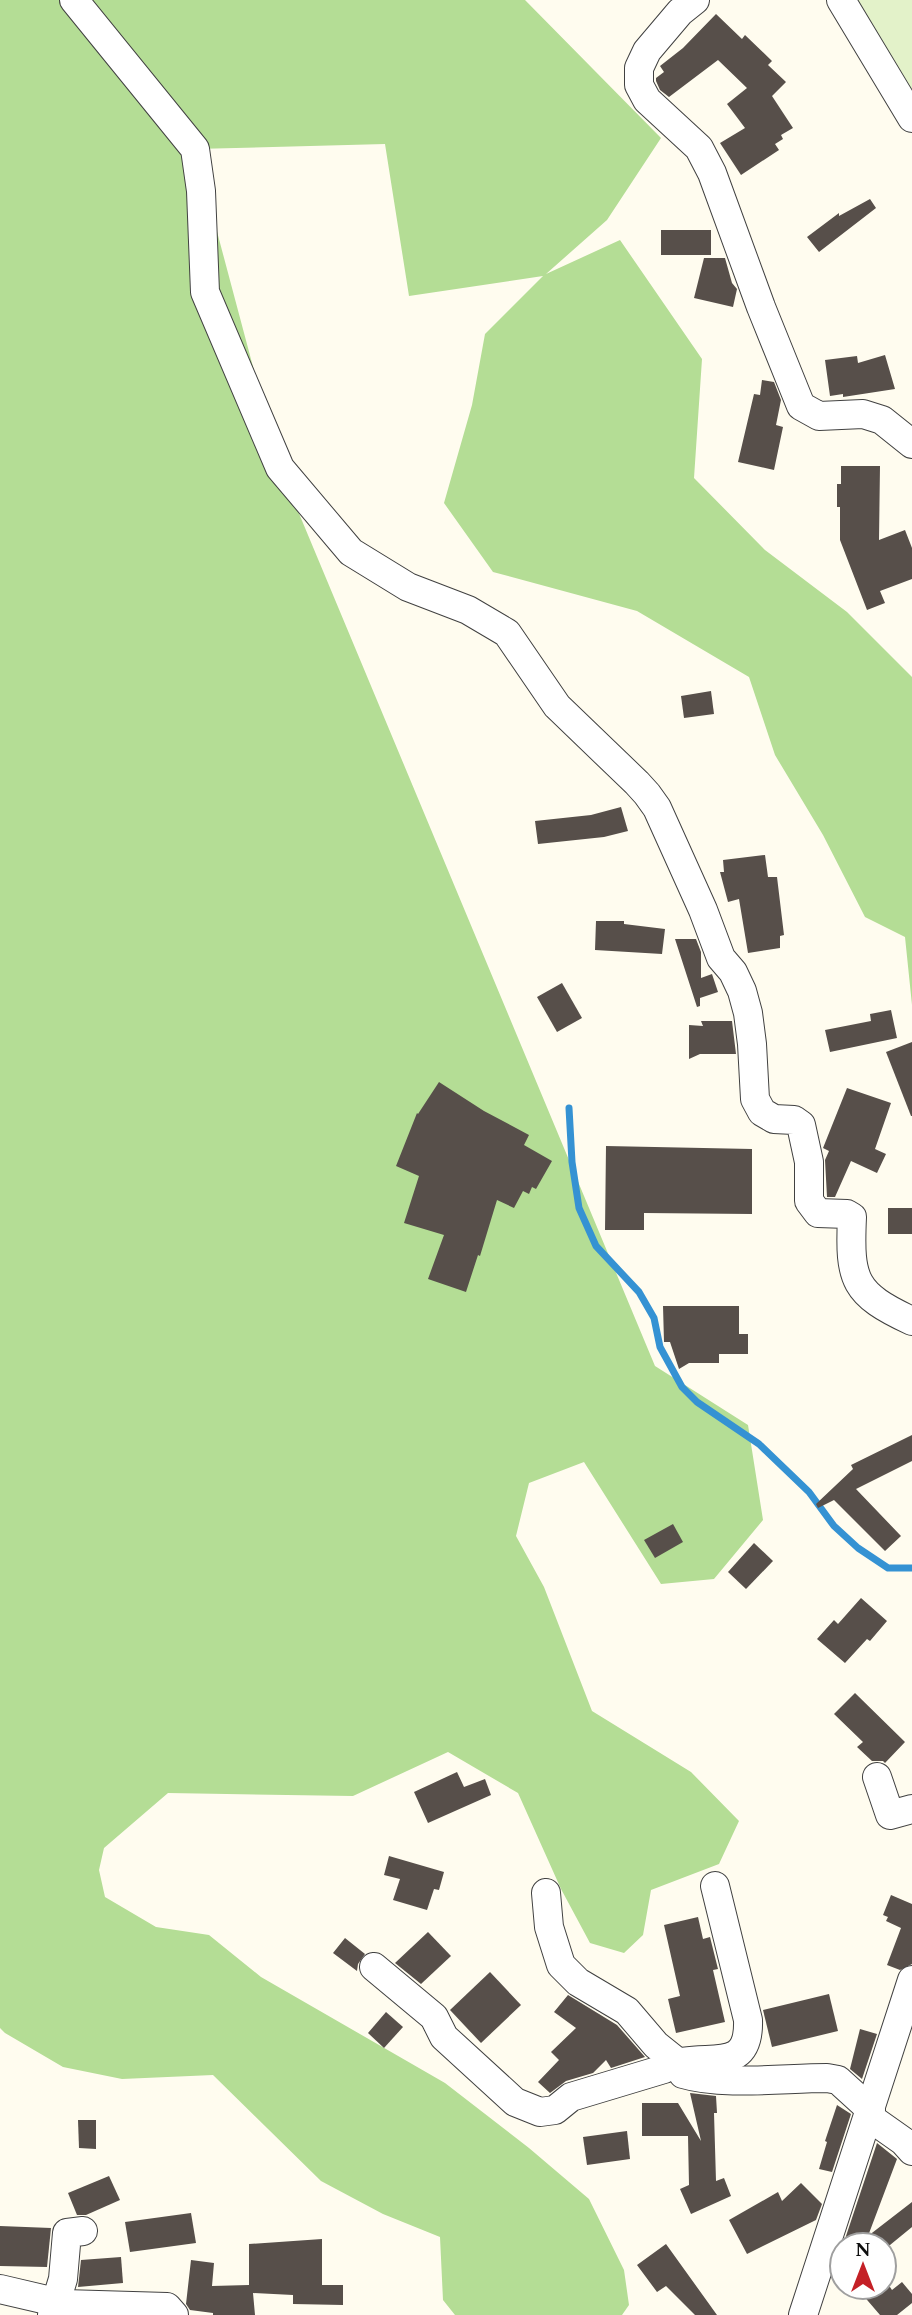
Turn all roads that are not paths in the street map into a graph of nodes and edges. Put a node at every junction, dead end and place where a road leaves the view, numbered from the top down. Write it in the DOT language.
graph roads {
  1 [pos="74,0"];
  2 [pos="695,0"];
  3 [pos="841,0"];
  4 [pos="912,118"];
  5 [pos="912,444"];
  6 [pos="912,1321"];
  7 [pos="877,1777"];
  8 [pos="912,1810"];
  9 [pos="715,1886"];
  10 [pos="546,1893"];
  11 [pos="374,1967"];
  12 [pos="912,1980"];
  13 [pos="670,2065"];
  14 [pos="870,2114"];
  15 [pos="912,2151"];
  16 [pos="83,2231"];
  17 [pos="0,2289"];
  18 [pos="55,2309"];
  19 [pos="174,2315"];
  20 [pos="803,2315"];
  1 -- 6 [label="street"];
  2 -- 5 [label="street"];
  3 -- 4 [label="street"];
  7 -- 8 [label="street"];
  9 -- 13 [label="street"];
  10 -- 13 [label="street"];
  11 -- 13 [label="street"];
  12 -- 14 [label="street"];
  13 -- 14 [label="street"];
  14 -- 15 [label="street"];
  14 -- 20 [label="street"];
  16 -- 18 [label="street"];
  17 -- 18 [label="street"];
  18 -- 19 [label="street"];
}
